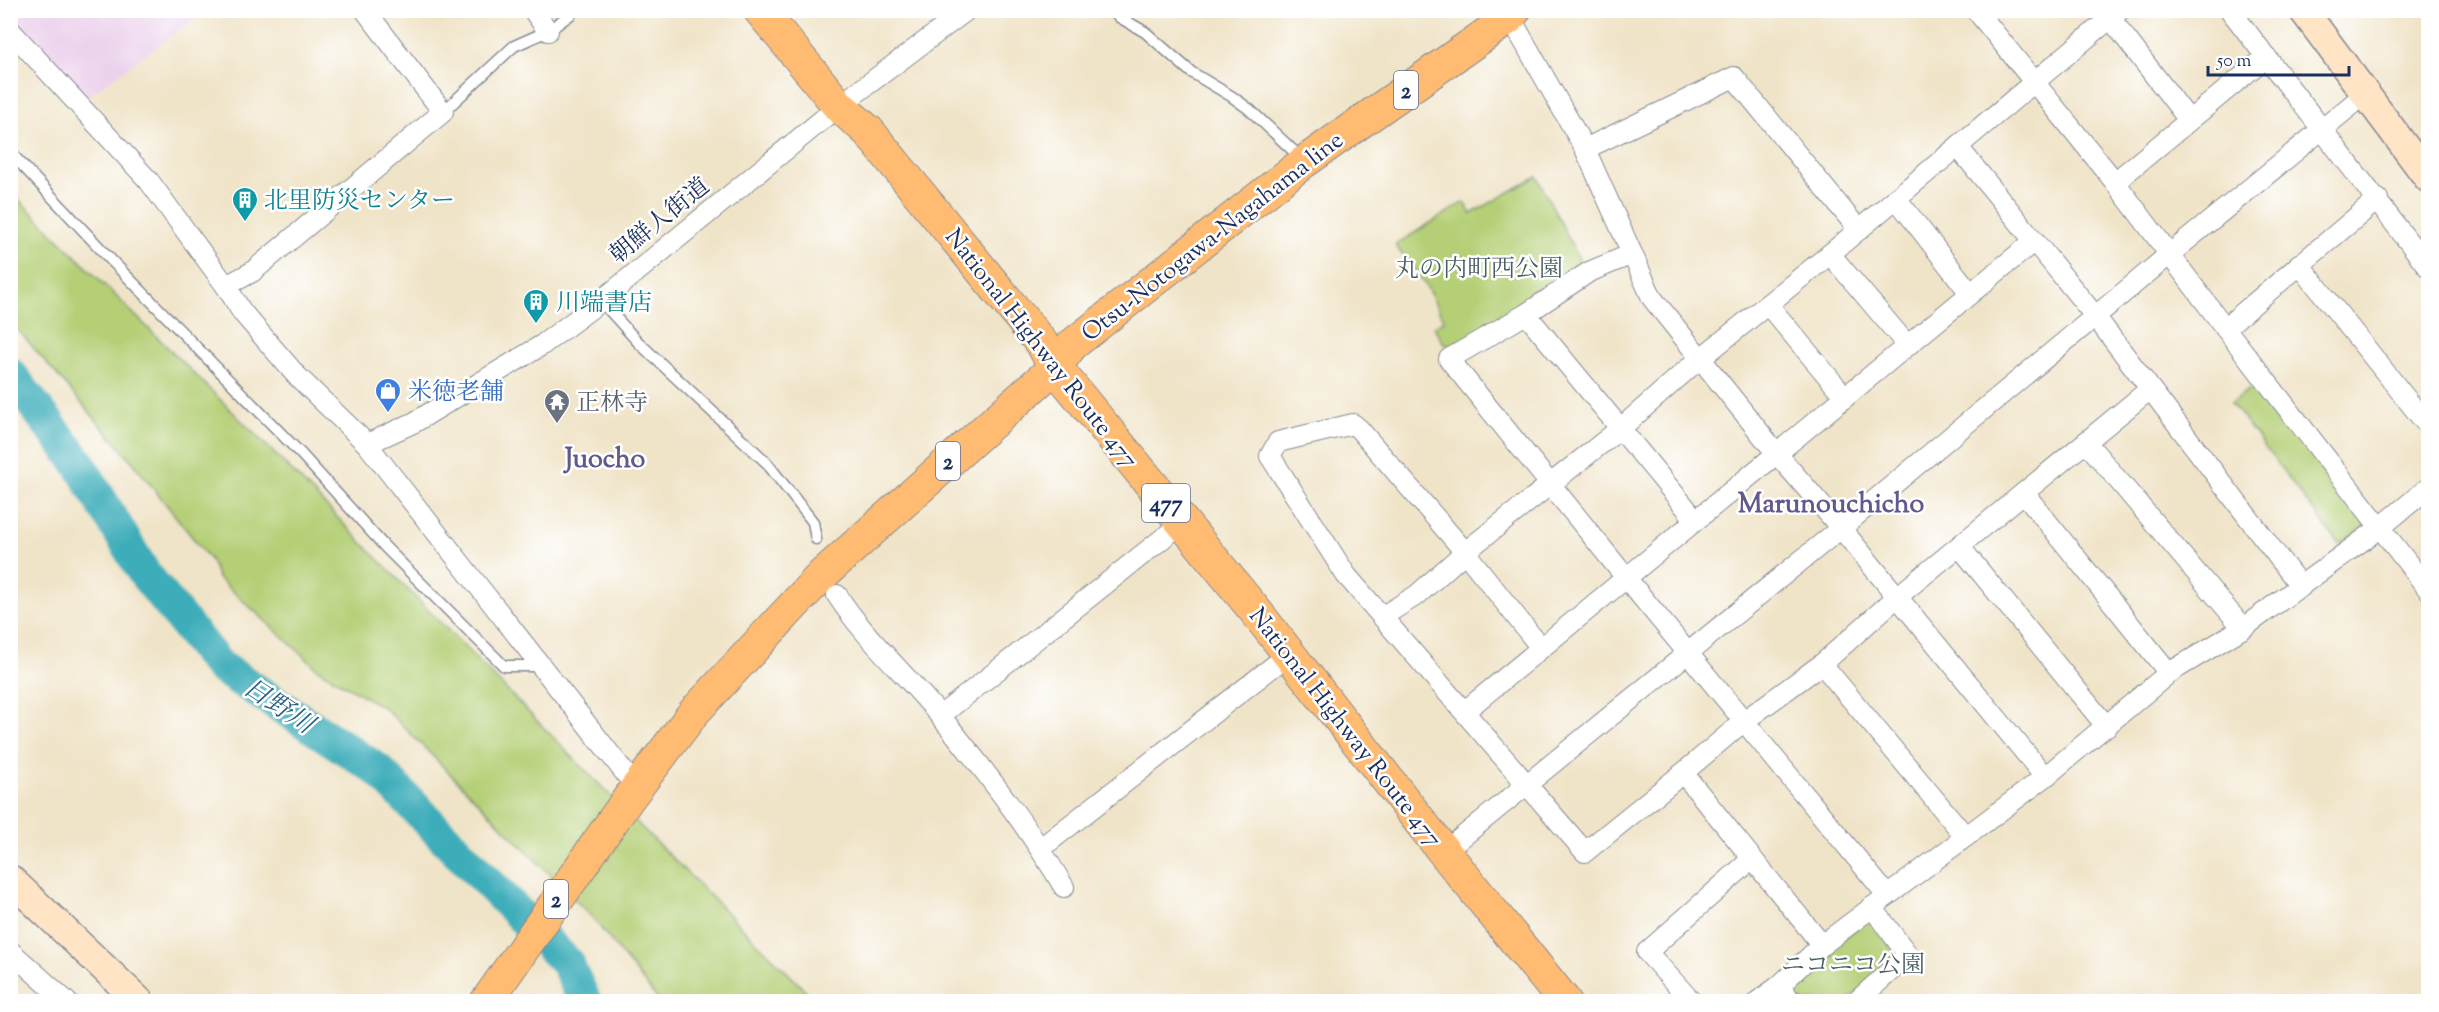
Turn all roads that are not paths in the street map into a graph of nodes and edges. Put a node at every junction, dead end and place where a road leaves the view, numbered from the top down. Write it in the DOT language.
graph roads {
  1 [pos="365,10"];
  2 [pos="533,10"];
  3 [pos="760,10"];
  4 [pos="967,10"];
  5 [pos="1113,10"];
  6 [pos="1976,10"];
  7 [pos="2230,10"];
  8 [pos="2303,10"];
  9 [pos="1510,13"];
  10 [pos="2111,13"];
  11 [pos="571,14"];
  12 [pos="10,30"];
  13 [pos="548,31"];
  14 [pos="2266,57"];
  15 [pos="2034,84"];
  16 [pos="2366,94"];
  17 [pos="839,106"];
  18 [pos="443,112"];
  19 [pos="2188,119"];
  20 [pos="2322,129"];
  21 [pos="1958,147"];
  22 [pos="1585,149"];
  23 [pos="10,152"];
  24 [pos="1304,162"];
  25 [pos="2428,178"];
  26 [pos="2115,182"];
  27 [pos="1896,198"];
  28 [pos="2378,199"];
  29 [pos="1858,230"];
  30 [pos="2033,242"];
  31 [pos="1632,254"];
  32 [pos="1830,254"];
  33 [pos="2170,254"];
  34 [pos="2299,264"];
  35 [pos="2428,267"];
  36 [pos="226,286"];
  37 [pos="1970,293"];
  38 [pos="601,301"];
  39 [pos="1769,306"];
  40 [pos="1526,314"];
  41 [pos="2095,316"];
  42 [pos="2224,328"];
  43 [pos="1907,345"];
  44 [pos="1701,359"];
  45 [pos="1055,367"];
  46 [pos="2149,390"];
  47 [pos="1845,397"];
  48 [pos="2428,426"];
  49 [pos="1621,428"];
  50 [pos="2086,442"];
  51 [pos="367,444"];
  52 [pos="1777,454"];
  53 [pos="1550,484"];
  54 [pos="2428,488"];
  55 [pos="2024,493"];
  56 [pos="1695,519"];
  57 [pos="1182,523"];
  58 [pos="1840,527"];
  59 [pos="2381,527"];
  60 [pos="816,539"];
  61 [pos="1960,547"];
  62 [pos="1465,552"];
  63 [pos="1627,579"];
  64 [pos="2301,587"];
  65 [pos="2428,589"];
  66 [pos="837,595"];
  67 [pos="1897,597"];
  68 [pos="1383,616"];
  69 [pos="2243,628"];
  70 [pos="1540,648"];
  71 [pos="1688,652"];
  72 [pos="1289,654"];
  73 [pos="1822,664"];
  74 [pos="540,666"];
  75 [pos="2169,674"];
  76 [pos="1465,711"];
  77 [pos="940,716"];
  78 [pos="1744,721"];
  79 [pos="2107,727"];
  80 [pos="1683,773"];
  81 [pos="2045,777"];
  82 [pos="1527,785"];
  83 [pos="632,793"];
  84 [pos="1965,836"];
  85 [pos="1041,848"];
  86 [pos="1444,852"];
  87 [pos="1752,859"];
  88 [pos="11,881"];
  89 [pos="1064,887"];
  90 [pos="1880,901"];
  91 [pos="1822,945"];
  92 [pos="10,951"];
  93 [pos="1779,986"];
  94 [pos="67,1002"];
  95 [pos="140,1002"];
  96 [pos="486,1002"];
  97 [pos="1565,1002"];
  98 [pos="1692,1002"];
  99 [pos="1757,1002"];
  100 [pos="1792,1002"];
  101 [pos="1856,1002"];
  1 -- 18 [label="street"];
  2 -- 13 [label="street"];
  3 -- 17 [label="highway, National Highway Route 477 / 477"];
  4 -- 17 [label="street, 朝鮮人街道"];
  5 -- 24 [label="lane"];
  6 -- 15 [label="street"];
  7 -- 14 [label="street"];
  8 -- 16 [label="street"];
  9 -- 22 [label="street"];
  9 -- 24 [label="main road, Otsu-Notogawa-Nagahama line / 2"];
  10 -- 15 [label="street"];
  10 -- 19 [label="street"];
  11 -- 13 [label="lane"];
  12 -- 36 [label="street"];
  13 -- 18 [label="lane"];
  14 -- 19 [label="street"];
  14 -- 20 [label="street"];
  15 -- 21 [label="street"];
  15 -- 26 [label="street"];
  16 -- 20 [label="street"];
  16 -- 25 [label="street"];
  17 -- 38 [label="street, 朝鮮人街道"];
  17 -- 45 [label="highway, National Highway Route 477 / 477"];
  18 -- 36 [label="street"];
  19 -- 26 [label="street"];
  20 -- 28 [label="street"];
  20 -- 33 [label="street"];
  21 -- 27 [label="street"];
  21 -- 30 [label="street"];
  22 -- 29 [label="street"];
  22 -- 31 [label="street"];
  23 -- 74 [label="lane"];
  24 -- 45 [label="main road, Otsu-Notogawa-Nagahama line / 2"];
  26 -- 33 [label="street"];
  27 -- 29 [label="street"];
  27 -- 37 [label="street"];
  28 -- 34 [label="street"];
  28 -- 35 [label="street"];
  29 -- 32 [label="street"];
  30 -- 37 [label="street"];
  30 -- 41 [label="street"];
  31 -- 40 [label="street"];
  31 -- 44 [label="street"];
  32 -- 39 [label="street"];
  32 -- 43 [label="street"];
  33 -- 41 [label="street"];
  33 -- 42 [label="street"];
  34 -- 42 [label="street"];
  34 -- 48 [label="street"];
  36 -- 51 [label="street"];
  37 -- 43 [label="street"];
  38 -- 51 [label="street, 朝鮮人街道"];
  38 -- 60 [label="lane"];
  39 -- 44 [label="street"];
  39 -- 47 [label="street"];
  40 -- 49 [label="street"];
  40 -- 53 [label="street"];
  41 -- 46 [label="street"];
  41 -- 58 [label="street"];
  42 -- 59 [label="street"];
  43 -- 47 [label="street"];
  44 -- 49 [label="street"];
  44 -- 52 [label="street"];
  45 -- 57 [label="highway, National Highway Route 477 / 477"];
  45 -- 83 [label="main road, Otsu-Notogawa-Nagahama line / 2"];
  46 -- 50 [label="street"];
  46 -- 64 [label="street"];
  47 -- 52 [label="street"];
  49 -- 53 [label="street"];
  49 -- 56 [label="street"];
  50 -- 55 [label="street"];
  50 -- 69 [label="street"];
  51 -- 74 [label="street"];
  52 -- 56 [label="street"];
  52 -- 58 [label="street"];
  53 -- 62 [label="street"];
  53 -- 63 [label="street"];
  54 -- 59 [label="street"];
  55 -- 61 [label="street"];
  55 -- 75 [label="street"];
  56 -- 63 [label="street"];
  57 -- 72 [label="highway, National Highway Route 477 / 477"];
  57 -- 77 [label="street"];
  58 -- 67 [label="street"];
  58 -- 71 [label="street"];
  59 -- 64 [label="street"];
  59 -- 65 [label="street"];
  61 -- 67 [label="street"];
  61 -- 79 [label="street"];
  62 -- 68 [label="street"];
  62 -- 68 [label="street"];
  62 -- 70 [label="street"];
  63 -- 70 [label="street"];
  63 -- 71 [label="street"];
  64 -- 69 [label="street"];
  66 -- 77 [label="street"];
  67 -- 73 [label="street"];
  67 -- 81 [label="street"];
  68 -- 76 [label="street"];
  69 -- 75 [label="street"];
  70 -- 76 [label="street"];
  71 -- 78 [label="street"];
  71 -- 82 [label="street"];
  72 -- 85 [label="street"];
  72 -- 86 [label="highway, National Highway Route 477 / 477"];
  73 -- 78 [label="street"];
  73 -- 84 [label="street"];
  74 -- 83 [label="street"];
  75 -- 79 [label="street"];
  76 -- 82 [label="street"];
  77 -- 85 [label="street"];
  78 -- 80 [label="street"];
  78 -- 90 [label="street"];
  79 -- 81 [label="street"];
  80 -- 82 [label="street"];
  80 -- 87 [label="street"];
  81 -- 84 [label="street"];
  82 -- 86 [label="street"];
  83 -- 96 [label="main road, Otsu-Notogawa-Nagahama line / 2"];
  84 -- 90 [label="street"];
  85 -- 89 [label="street"];
  86 -- 97 [label="highway, National Highway Route 477 / 477"];
  87 -- 91 [label="street"];
  87 -- 98 [label="street"];
  88 -- 95 [label="street"];
  90 -- 91 [label="street"];
  90 -- 101 [label="street"];
  91 -- 93 [label="street"];
  92 -- 94 [label="street"];
  93 -- 99 [label="street"];
  93 -- 100 [label="street"];
}
